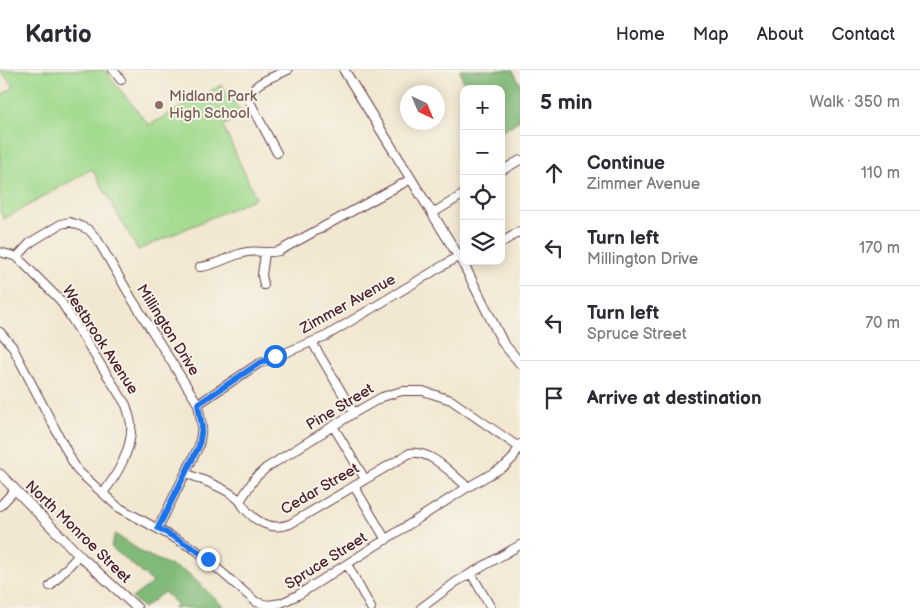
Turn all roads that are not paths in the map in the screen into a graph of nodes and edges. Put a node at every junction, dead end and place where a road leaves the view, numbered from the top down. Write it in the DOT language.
graph roads {
  1 [pos="113,70"];
  2 [pos="288,70"];
  3 [pos="344,70"];
  4 [pos="121,80"];
  5 [pos="276,153"];
  6 [pos="520,160"];
  7 [pos="505,169"];
  8 [pos="410,179"];
  9 [pos="460,196"];
  10 [pos="433,213"];
  11 [pos="520,231"];
  12 [pos="505,240"];
  13 [pos="0,252"];
  14 [pos="265,253"];
  15 [pos="459,256"];
  16 [pos="17,257"];
  17 [pos="468,265"];
  18 [pos="200,267"];
  19 [pos="264,285"];
  20 [pos="0,332"];
  21 [pos="312,342"];
  22 [pos="520,363"];
  23 [pos="198,404"];
  24 [pos="354,412"];
  25 [pos="333,426"];
  26 [pos="520,446"];
  27 [pos="186,473"];
  28 [pos="0,474"];
  29 [pos="366,480"];
  30 [pos="354,486"];
  31 [pos="468,487"];
  32 [pos="15,490"];
  33 [pos="103,493"];
  34 [pos="240,501"];
  35 [pos="0,506"];
  36 [pos="158,528"];
  37 [pos="386,540"];
  38 [pos="520,545"];
  39 [pos="79,555"];
  40 [pos="347,564"];
  41 [pos="472,575"];
  42 [pos="50,586"];
  43 [pos="137,608"];
  44 [pos="371,608"];
  45 [pos="421,608"];
  46 [pos="491,608"];
  1 -- 4 [label="street"];
  2 -- 5 [label="street"];
  3 -- 8 [label="main road"];
  6 -- 7 [label="street"];
  8 -- 10 [label="main road"];
  8 -- 14 [label="street"];
  9 -- 10 [label="street"];
  10 -- 15 [label="main road"];
  11 -- 12 [label="street"];
  13 -- 16 [label="street, Westbrook Avenue"];
  14 -- 18 [label="street"];
  14 -- 19 [label="street"];
  15 -- 21 [label="street, Zimmer Avenue"];
  16 -- 23 [label="street, Millington Drive"];
  16 -- 33 [label="street, Westbrook Avenue"];
  17 -- 22 [label="main road"];
  20 -- 33 [label="street, Spruce Street"];
  21 -- 23 [label="street, Zimmer Avenue"];
  21 -- 24 [label="street"];
  23 -- 27 [label="street, Millington Drive"];
  24 -- 25 [label="street, Pine Street"];
  24 -- 26 [label="street, Pine Street"];
  25 -- 29 [label="street"];
  25 -- 34 [label="street, Pine Street"];
  26 -- 31 [label="street, Spruce Street"];
  27 -- 34 [label="street, Cedar Street"];
  27 -- 36 [label="street, Millington Drive"];
  28 -- 32 [label="main road, North Monroe Street"];
  29 -- 30 [label="street, Cedar Street"];
  29 -- 31 [label="street, Cedar Street"];
  30 -- 34 [label="street, Cedar Street"];
  30 -- 37 [label="street"];
  31 -- 37 [label="street, Spruce Street"];
  32 -- 35 [label="street"];
  32 -- 39 [label="main road, North Monroe Street"];
  33 -- 36 [label="street, Spruce Street"];
  36 -- 40 [label="street, Spruce Street"];
  37 -- 40 [label="street, Spruce Street"];
  38 -- 41 [label="street"];
  39 -- 42 [label="street"];
  39 -- 43 [label="main road, North Monroe Street"];
  40 -- 44 [label="street"];
  41 -- 45 [label="street"];
  41 -- 46 [label="street"];
}
